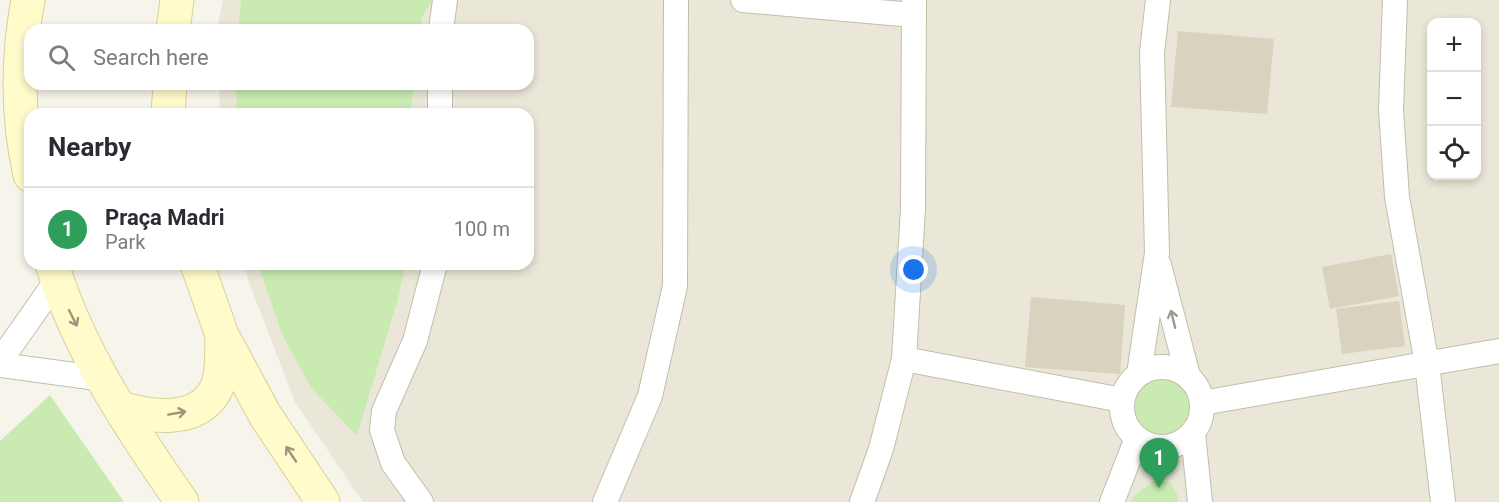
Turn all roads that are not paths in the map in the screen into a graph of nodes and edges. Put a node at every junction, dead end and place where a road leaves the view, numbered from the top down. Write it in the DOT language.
graph roads {
  1 [pos="28,0"];
  2 [pos="177,0"];
  3 [pos="446,0"];
  4 [pos="676,0"];
  5 [pos="743,0"];
  6 [pos="1158,0"];
  7 [pos="1395,0"];
  8 [pos="914,8"];
  9 [pos="25,24"];
  10 [pos="174,24"];
  11 [pos="442,24"];
  12 [pos="24,36"];
  13 [pos="170,90"];
  14 [pos="440,90"];
  15 [pos="168,108"];
  16 [pos="440,108"];
  17 [pos="24,121"];
  18 [pos="1157,253"];
  19 [pos="199,270"];
  20 [pos="433,270"];
  21 [pos="54,272"];
  22 [pos="222,335"];
  23 [pos="1499,351"];
  24 [pos="904,360"];
  25 [pos="0,363"];
  26 [pos="1427,364"];
  27 [pos="1139,374"];
  28 [pos="1188,376"];
  29 [pos="104,379"];
  30 [pos="1122,400"];
  31 [pos="1202,403"];
  32 [pos="120,408"];
  33 [pos="1193,433"];
  34 [pos="1137,438"];
  35 [pos="182,502"];
  36 [pos="323,502"];
  37 [pos="421,502"];
  38 [pos="605,502"];
  39 [pos="862,502"];
  40 [pos="1112,502"];
  41 [pos="1200,502"];
  42 [pos="1443,502"];
  1 -- 9 [label="street"];
  2 -- 10 [label="street"];
  3 -- 11 [label="street"];
  4 -- 38 [label="street"];
  5 -- 8 [label="street"];
  6 -- 18 [label="street"];
  7 -- 26 [label="street"];
  8 -- 24 [label="street"];
  12 -- 17 [label="street"];
  13 -- 15 [label="street"];
  14 -- 16 [label="street"];
  18 -- 27 [label="street"];
  28 -- 18 [label="street, one-way"];
  19 -- 22 [label="street"];
  20 -- 37 [label="street"];
  21 -- 25 [label="street"];
  21 -- 29 [label="street, one-way"];
  32 -- 22 [label="street, one-way"];
  36 -- 22 [label="street, one-way"];
  23 -- 26 [label="street"];
  24 -- 30 [label="street"];
  24 -- 39 [label="street"];
  25 -- 29 [label="street"];
  26 -- 31 [label="street"];
  26 -- 42 [label="street"];
  27 -- 28 [label="street"];
  27 -- 30 [label="street"];
  28 -- 31 [label="street"];
  29 -- 32 [label="street"];
  30 -- 34 [label="street"];
  31 -- 33 [label="street"];
  32 -- 35 [label="street"];
  33 -- 34 [label="street"];
  33 -- 41 [label="street"];
  34 -- 40 [label="street"];
}
